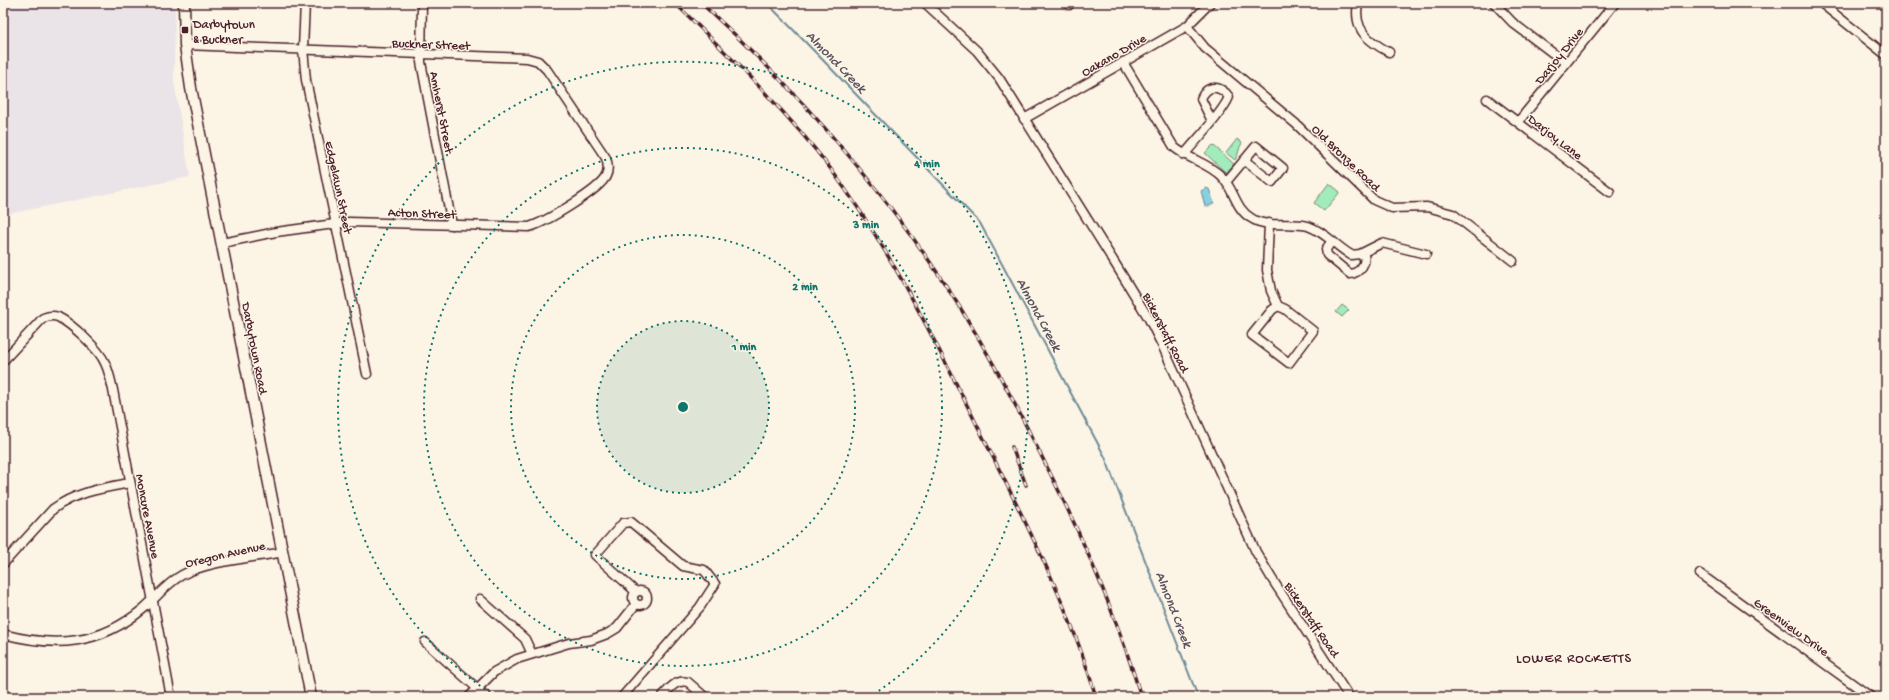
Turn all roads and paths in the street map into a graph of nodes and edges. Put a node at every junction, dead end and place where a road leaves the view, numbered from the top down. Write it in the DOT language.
graph roads {
  1 [pos="184,3"];
  2 [pos="304,3"];
  3 [pos="422,3"];
  4 [pos="925,3"];
  5 [pos="1210,3"];
  6 [pos="1358,3"];
  7 [pos="1494,3"];
  8 [pos="1615,3"];
  9 [pos="1822,3"];
  10 [pos="1187,26"];
  11 [pos="186,45"];
  12 [pos="303,49"];
  13 [pos="1389,52"];
  14 [pos="421,55"];
  15 [pos="1886,55"];
  16 [pos="1123,62"];
  17 [pos="1566,63"];
  18 [pos="1487,99"];
  19 [pos="1024,119"];
  20 [pos="1212,121"];
  21 [pos="1518,122"];
  22 [pos="1184,155"];
  23 [pos="1244,160"];
  24 [pos="607,176"];
  25 [pos="1226,182"];
  26 [pos="1610,192"];
  27 [pos="335,223"];
  28 [pos="1269,223"];
  29 [pos="452,225"];
  30 [pos="1332,241"];
  31 [pos="222,243"];
  32 [pos="1364,253"];
  33 [pos="1426,254"];
  34 [pos="1513,261"];
  35 [pos="1278,306"];
  36 [pos="3,361"];
  37 [pos="366,374"];
  38 [pos="130,483"];
  39 [pos="283,552"];
  40 [pos="3,564"];
  41 [pos="1700,574"];
  42 [pos="636,592"];
  43 [pos="480,599"];
  44 [pos="153,601"];
  45 [pos="636,604"];
  46 [pos="3,634"];
  47 [pos="425,642"];
  48 [pos="532,654"];
  49 [pos="477,688"];
  50 [pos="171,697"];
  51 [pos="311,697"];
  52 [pos="469,697"];
  53 [pos="487,697"];
  54 [pos="622,697"];
  55 [pos="662,697"];
  56 [pos="704,697"];
  57 [pos="1349,697"];
  58 [pos="1871,697"];
  1 -- 11 [label="main road, Darbytown Road"];
  2 -- 12 [label="street, Edgelawn Street"];
  3 -- 14 [label="street, Amherst Street"];
  4 -- 19 [label="street, Bickerstaff Road"];
  5 -- 10 [label="street, Oakano Drive"];
  6 -- 13 [label="street"];
  7 -- 17 [label="street"];
  8 -- 17 [label="street, Darjoy Drive"];
  9 -- 15 [label="street"];
  10 -- 16 [label="street, Oakano Drive"];
  10 -- 34 [label="street, Old Bronze Road"];
  11 -- 12 [label="street, Buckner Street"];
  11 -- 31 [label="main road, Darbytown Road"];
  12 -- 14 [label="street, Buckner Street"];
  12 -- 27 [label="street, Edgelawn Street"];
  14 -- 24 [label="street, Buckner Street"];
  14 -- 29 [label="street, Amherst Street"];
  16 -- 19 [label="street, Oakano Drive"];
  16 -- 22 [label="street"];
  17 -- 21 [label="street, Darjoy Drive"];
  18 -- 21 [label="street, Darjoy Lane"];
  19 -- 57 [label="street, Bickerstaff Road"];
  20 -- 22 [label="street"];
  21 -- 26 [label="street, Darjoy Lane"];
  22 -- 25 [label="street"];
  23 -- 23 [label="street"];
  23 -- 25 [label="street"];
  24 -- 29 [label="street, Acton Street"];
  25 -- 28 [label="street"];
  27 -- 29 [label="street, Acton Street"];
  27 -- 31 [label="street, Acton Street"];
  27 -- 37 [label="street, Edgelawn Street"];
  28 -- 30 [label="street"];
  28 -- 35 [label="street"];
  30 -- 32 [label="street"];
  30 -- 32 [label="street"];
  31 -- 39 [label="main road, Darbytown Road"];
  32 -- 33 [label="street"];
  35 -- 35 [label="street"];
  36 -- 38 [label="street, Moncure Avenue"];
  38 -- 40 [label="street"];
  38 -- 44 [label="street, Moncure Avenue"];
  39 -- 44 [label="street, Oregon Avenue"];
  39 -- 51 [label="main road, Darbytown Road"];
  41 -- 58 [label="street, Greenview Drive"];
  42 -- 45 [label="street"];
  42 -- 45 [label="street"];
  42 -- 54 [label="street"];
  43 -- 48 [label="street"];
  44 -- 46 [label="street, Oregon Avenue"];
  44 -- 50 [label="street, Moncure Avenue"];
  45 -- 48 [label="street"];
  47 -- 49 [label="street"];
  48 -- 49 [label="street"];
  49 -- 52 [label="street"];
  49 -- 53 [label="street"];
  55 -- 56 [label="street"];
}
